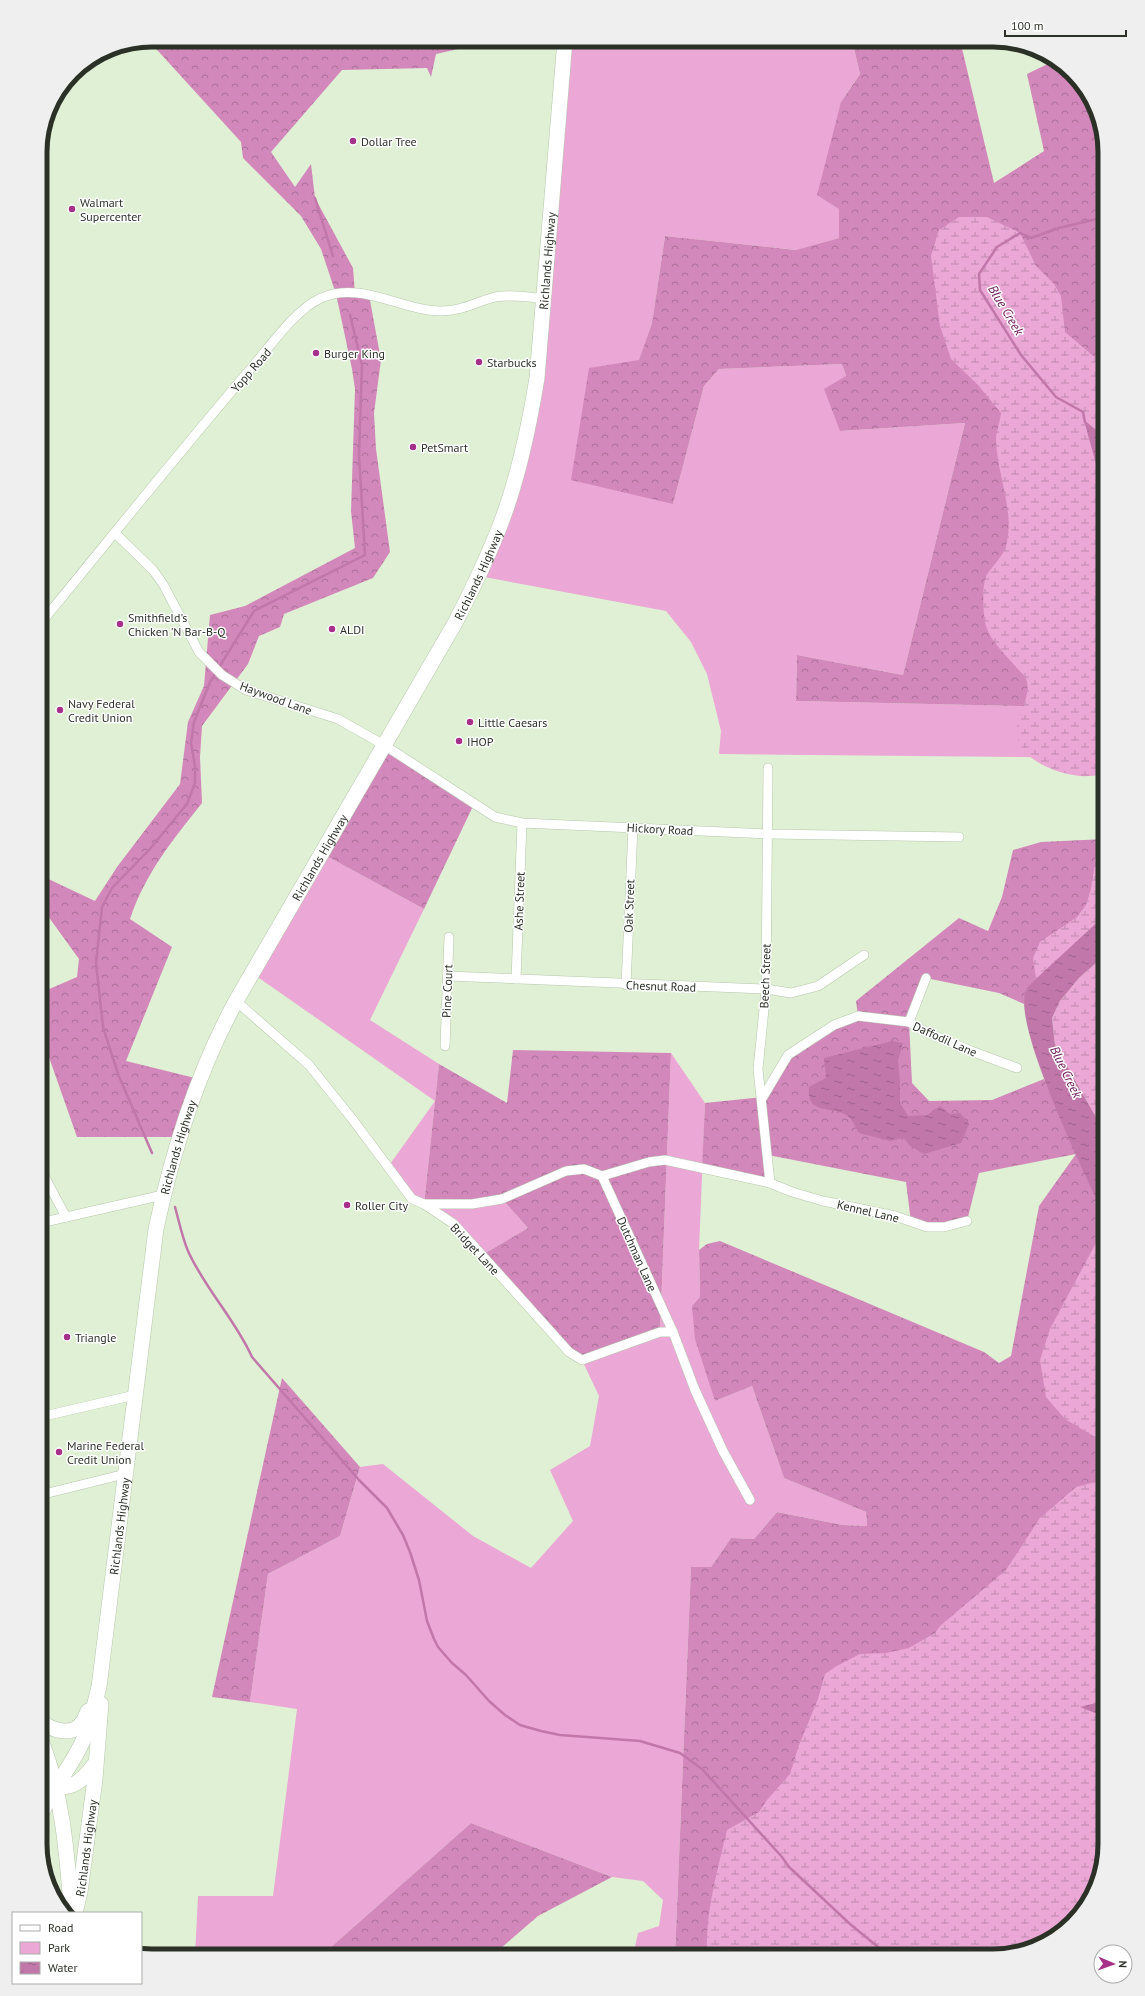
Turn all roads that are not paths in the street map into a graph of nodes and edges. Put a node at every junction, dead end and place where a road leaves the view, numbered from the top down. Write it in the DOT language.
graph roads {
  1 [pos="564,47"];
  2 [pos="545,298"];
  3 [pos="115,533"];
  4 [pos="47,616"];
  5 [pos="384,745"];
  6 [pos="768,768"];
  7 [pos="522,823"];
  8 [pos="633,827"];
  9 [pos="769,834"];
  10 [pos="959,836"];
  11 [pos="449,937"];
  12 [pos="864,955"];
  13 [pos="448,976"];
  14 [pos="926,978"];
  15 [pos="516,979"];
  16 [pos="626,985"];
  17 [pos="766,989"];
  18 [pos="236,1001"];
  19 [pos="909,1022"];
  20 [pos="445,1046"];
  21 [pos="1017,1068"];
  22 [pos="763,1097"];
  23 [pos="602,1176"];
  24 [pos="47,1181"];
  25 [pos="770,1183"];
  26 [pos="163,1195"];
  27 [pos="424,1204"];
  28 [pos="66,1217"];
  29 [pos="47,1221"];
  30 [pos="967,1221"];
  31 [pos="673,1332"];
  32 [pos="135,1395"];
  33 [pos="47,1415"];
  34 [pos="125,1474"];
  35 [pos="47,1493"];
  36 [pos="750,1500"];
  37 [pos="99,1687"];
  38 [pos="47,1727"];
  39 [pos="47,1760"];
  40 [pos="95,1764"];
  41 [pos="47,1787"];
  42 [pos="56,1788"];
  43 [pos="47,1800"];
  44 [pos="72,1911"];
  45 [pos="75,1912"];
  1 -- 2 [label="main road, Richlands Highway"];
  2 -- 3 [label="street, Yopp Road"];
  2 -- 5 [label="main road, Richlands Highway"];
  3 -- 4 [label="street, Yopp Road"];
  3 -- 5 [label="street, Haywood Lane"];
  5 -- 7 [label="street, Hickory Road"];
  5 -- 18 [label="main road, Richlands Highway"];
  6 -- 9 [label="street, Beech Street"];
  7 -- 8 [label="street, Hickory Road"];
  7 -- 15 [label="street, Ashe Street"];
  8 -- 9 [label="street, Hickory Road"];
  8 -- 16 [label="street, Oak Street"];
  9 -- 10 [label="street, Hickory Road"];
  9 -- 17 [label="street, Beech Street"];
  11 -- 13 [label="street, Pine Court"];
  12 -- 17 [label="street, Chesnut Road"];
  13 -- 15 [label="street, Chesnut Road"];
  13 -- 20 [label="street, Pine Court"];
  14 -- 19 [label="street"];
  15 -- 16 [label="street, Chesnut Road"];
  16 -- 17 [label="street, Chesnut Road"];
  17 -- 22 [label="street, Beech Street"];
  18 -- 26 [label="main road, Richlands Highway"];
  18 -- 27 [label="street, Bridget Lane"];
  19 -- 21 [label="street, Daffodil Lane"];
  19 -- 22 [label="street, Daffodil Lane"];
  22 -- 25 [label="street, Beech Street"];
  23 -- 25 [label="street, Kennel Lane"];
  23 -- 27 [label="street"];
  23 -- 31 [label="street, Dutchman Lane"];
  24 -- 28 [label="street"];
  25 -- 30 [label="street, Kennel Lane"];
  26 -- 28 [label="street"];
  26 -- 32 [label="main road, Richlands Highway"];
  27 -- 31 [label="street, Bridget Lane"];
  28 -- 29 [label="street"];
  31 -- 36 [label="street, Dutchman Lane"];
  32 -- 33 [label="street"];
  32 -- 34 [label="main road, Richlands Highway"];
  34 -- 35 [label="street"];
  34 -- 37 [label="main road, Richlands Highway"];
  37 -- 38 [label="main road"];
  37 -- 40 [label="main road, Richlands Highway"];
  37 -- 42 [label="main road, Richlands Highway"];
  39 -- 42 [label="main road"];
  40 -- 42 [label="main road"];
  40 -- 45 [label="main road, Richlands Highway"];
  41 -- 42 [label="main road"];
  42 -- 43 [label="main road, Richlands Highway"];
  42 -- 44 [label="main road"];
}
